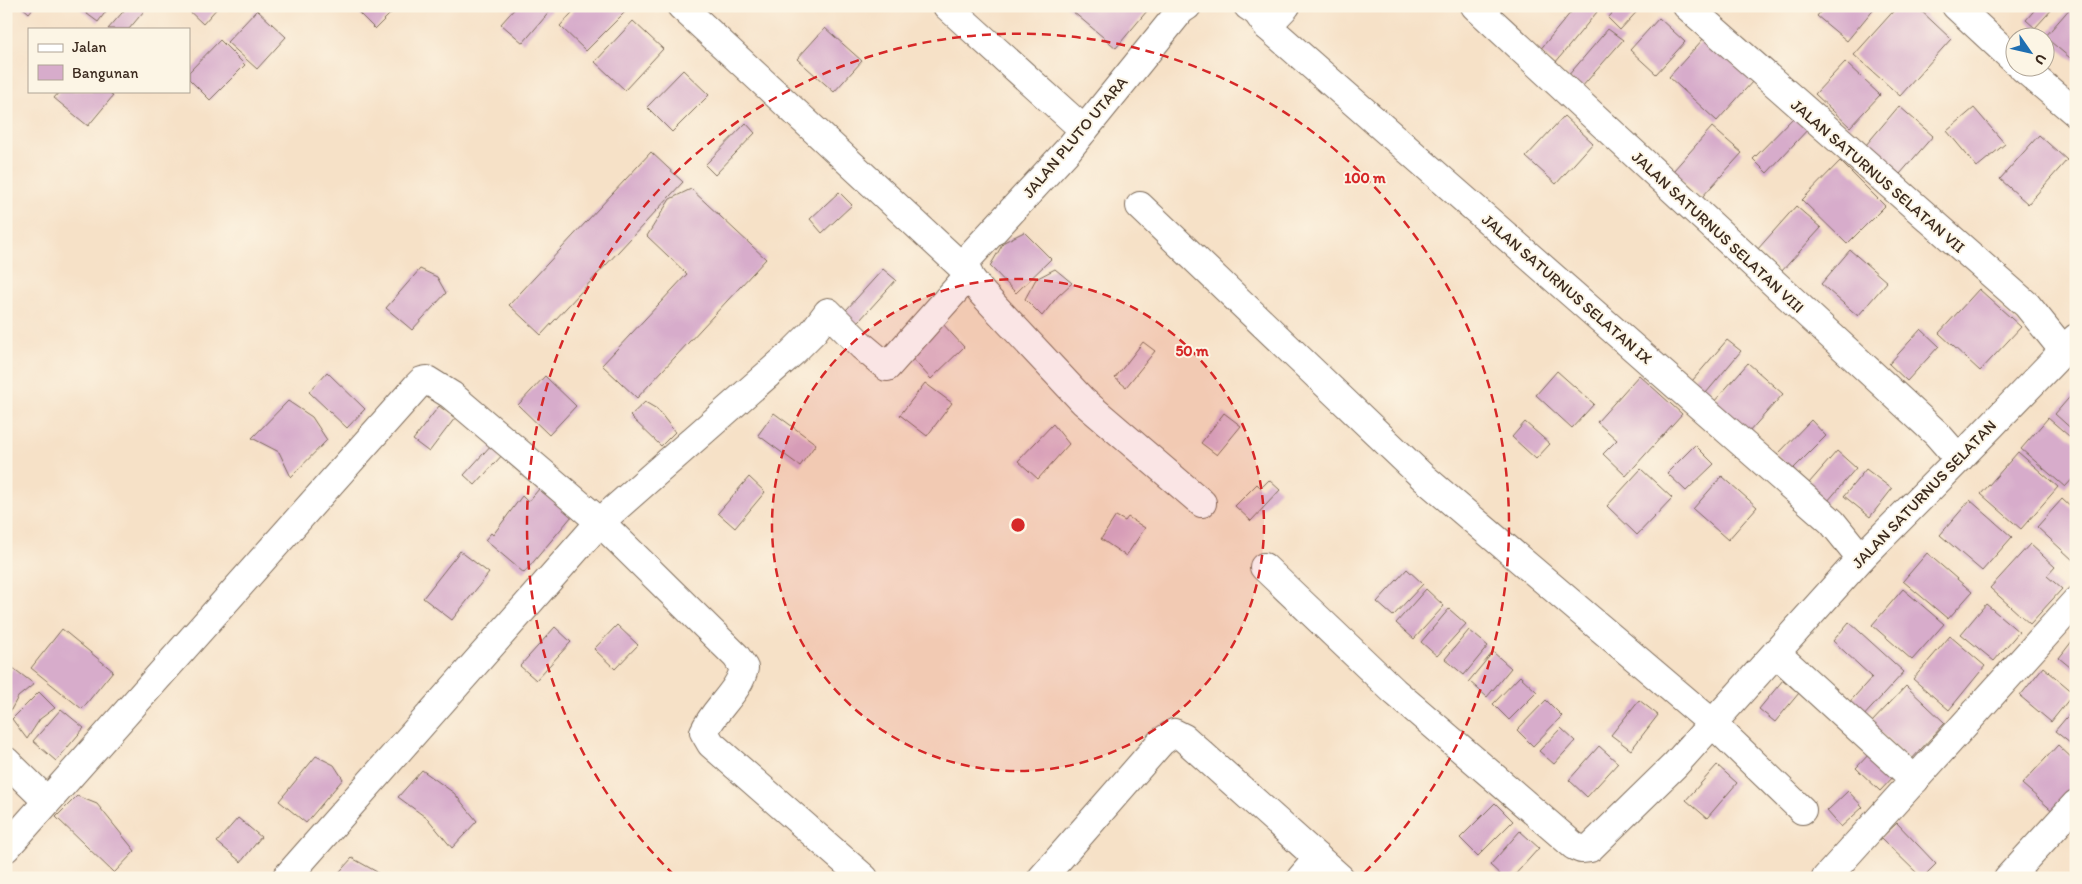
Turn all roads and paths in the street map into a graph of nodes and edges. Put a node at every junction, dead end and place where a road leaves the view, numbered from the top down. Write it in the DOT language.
graph roads {
  1 [pos="681,6"];
  2 [pos="947,6"];
  3 [pos="1248,6"];
  4 [pos="1286,6"];
  5 [pos="1475,6"];
  6 [pos="1687,6"];
  7 [pos="1956,6"];
  8 [pos="1182,7"];
  9 [pos="1267,26"];
  10 [pos="2004,51"];
  11 [pos="2036,78"];
  12 [pos="2076,113"];
  13 [pos="1084,130"];
  14 [pos="1140,206"];
  15 [pos="965,271"];
  16 [pos="2070,344"];
  17 [pos="1959,460"];
  18 [pos="1202,503"];
  19 [pos="600,522"];
  20 [pos="1861,558"];
  21 [pos="1264,567"];
  22 [pos="2076,601"];
  23 [pos="1776,653"];
  24 [pos="1712,724"];
  25 [pos="6,761"];
  26 [pos="1915,780"];
  27 [pos="46,801"];
  28 [pos="2076,804"];
  29 [pos="1802,810"];
  30 [pos="6,848"];
  31 [pos="1309,868"];
  32 [pos="286,878"];
  33 [pos="864,878"];
  34 [pos="1042,878"];
  35 [pos="1340,878"];
  36 [pos="1826,878"];
  37 [pos="2008,878"];
  1 -- 15 [label="street"];
  2 -- 13 [label="street"];
  3 -- 9 [label="street"];
  4 -- 9 [label="street"];
  5 -- 17 [label="street, JALAN SATURNUS SELATAN VIII"];
  6 -- 16 [label="street, JALAN SATURNUS SELATAN VII"];
  7 -- 10 [label="street"];
  8 -- 13 [label="street, JALAN PLUTO UTARA"];
  9 -- 20 [label="street, JALAN SATURNUS SELATAN IX"];
  11 -- 12 [label="street"];
  13 -- 15 [label="street, JALAN PLUTO UTARA"];
  14 -- 24 [label="street"];
  15 -- 18 [label="street"];
  15 -- 19 [label="street, JALAN PLUTO UTARA"];
  16 -- 17 [label="street, JALAN SATURNUS SELATAN"];
  17 -- 20 [label="street, JALAN SATURNUS SELATAN"];
  19 -- 27 [label="street"];
  19 -- 32 [label="street"];
  19 -- 33 [label="street"];
  20 -- 23 [label="street, JALAN SATURNUS SELATAN"];
  21 -- 24 [label="street, JALAN SATURNUS SELATAN"];
  22 -- 26 [label="street"];
  23 -- 24 [label="street, JALAN SATURNUS SELATAN"];
  23 -- 26 [label="street"];
  24 -- 29 [label="street"];
  25 -- 27 [label="street"];
  26 -- 36 [label="street"];
  27 -- 30 [label="street"];
  28 -- 37 [label="street"];
  31 -- 34 [label="street"];
  31 -- 35 [label="street"];
}
